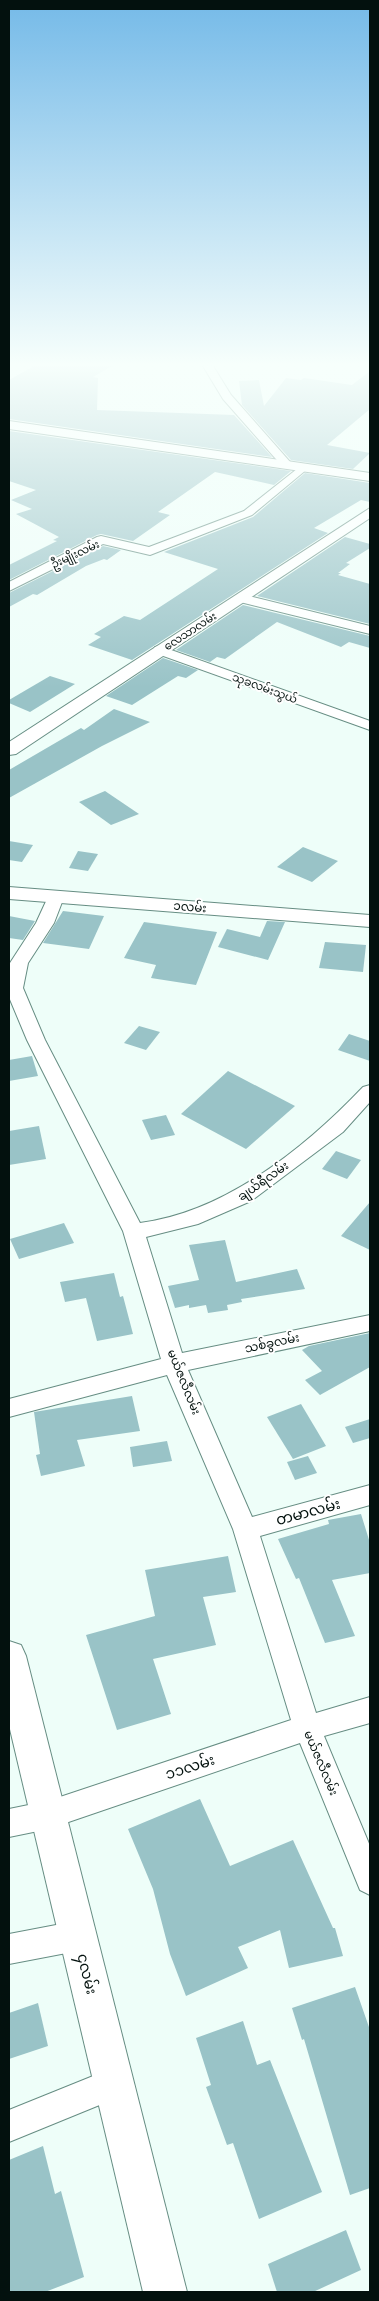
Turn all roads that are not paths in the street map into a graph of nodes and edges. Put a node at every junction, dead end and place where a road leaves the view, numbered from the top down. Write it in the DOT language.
graph roads {
  1 [pos="296,473"];
  2 [pos="343,473"];
  3 [pos="370,477"];
  4 [pos="370,512"];
  5 [pos="9,587"];
  6 [pos="241,598"];
  7 [pos="370,630"];
  8 [pos="160,650"];
  9 [pos="370,726"];
  10 [pos="9,750"];
  11 [pos="9,893"];
  12 [pos="56,897"];
  13 [pos="370,922"];
  14 [pos="370,1091"];
  15 [pos="134,1231"];
  16 [pos="370,1324"];
  17 [pos="174,1364"];
  18 [pos="9,1408"];
  19 [pos="370,1495"];
  20 [pos="245,1529"];
  21 [pos="9,1656"];
  22 [pos="370,1710"];
  23 [pos="307,1728"];
  24 [pos="48,1815"];
  25 [pos="9,1823"];
  26 [pos="370,1880"];
  27 [pos="78,1936"];
  28 [pos="9,1949"];
  29 [pos="113,2084"];
  30 [pos="9,2126"];
  31 [pos="165,2292"];
  1 -- 5 [label="street, ဦးမျိုးလမ်း"];
  2 -- 3 [label="street"];
  4 -- 6 [label="street, လေသာလမ်း"];
  6 -- 7 [label="street"];
  6 -- 8 [label="street, လေသာလမ်း"];
  8 -- 9 [label="street, သုခလမ်းသွယ်"];
  8 -- 10 [label="street, လေသာလမ်း"];
  11 -- 12 [label="street, ၁လမ်း"];
  12 -- 13 [label="street, ၁လမ်း"];
  12 -- 15 [label="street, မယ်ဇလီလမ်း"];
  14 -- 15 [label="street, ချယ်ရီလမ်း"];
  15 -- 17 [label="street, မယ်ဇလီလမ်း"];
  16 -- 17 [label="street, သစ်ခွလမ်း"];
  17 -- 18 [label="street, သစ်ခွလမ်း"];
  17 -- 20 [label="street, မယ်ဇလီလမ်း"];
  19 -- 20 [label="street, တမာလမ်း"];
  20 -- 23 [label="street, မယ်ဇလီလမ်း"];
  21 -- 24 [label="street, ၄လမ်း"];
  22 -- 23 [label="street, ၁၁လမ်း"];
  23 -- 24 [label="street, ၁၁လမ်း"];
  23 -- 26 [label="street, မယ်ဇလီလမ်း"];
  24 -- 25 [label="street, ၁၁လမ်း"];
  24 -- 27 [label="street, ၄လမ်း"];
  27 -- 28 [label="street"];
  27 -- 29 [label="street, ၄လမ်း"];
  29 -- 30 [label="street"];
  29 -- 31 [label="street, ၄လမ်း"];
}
